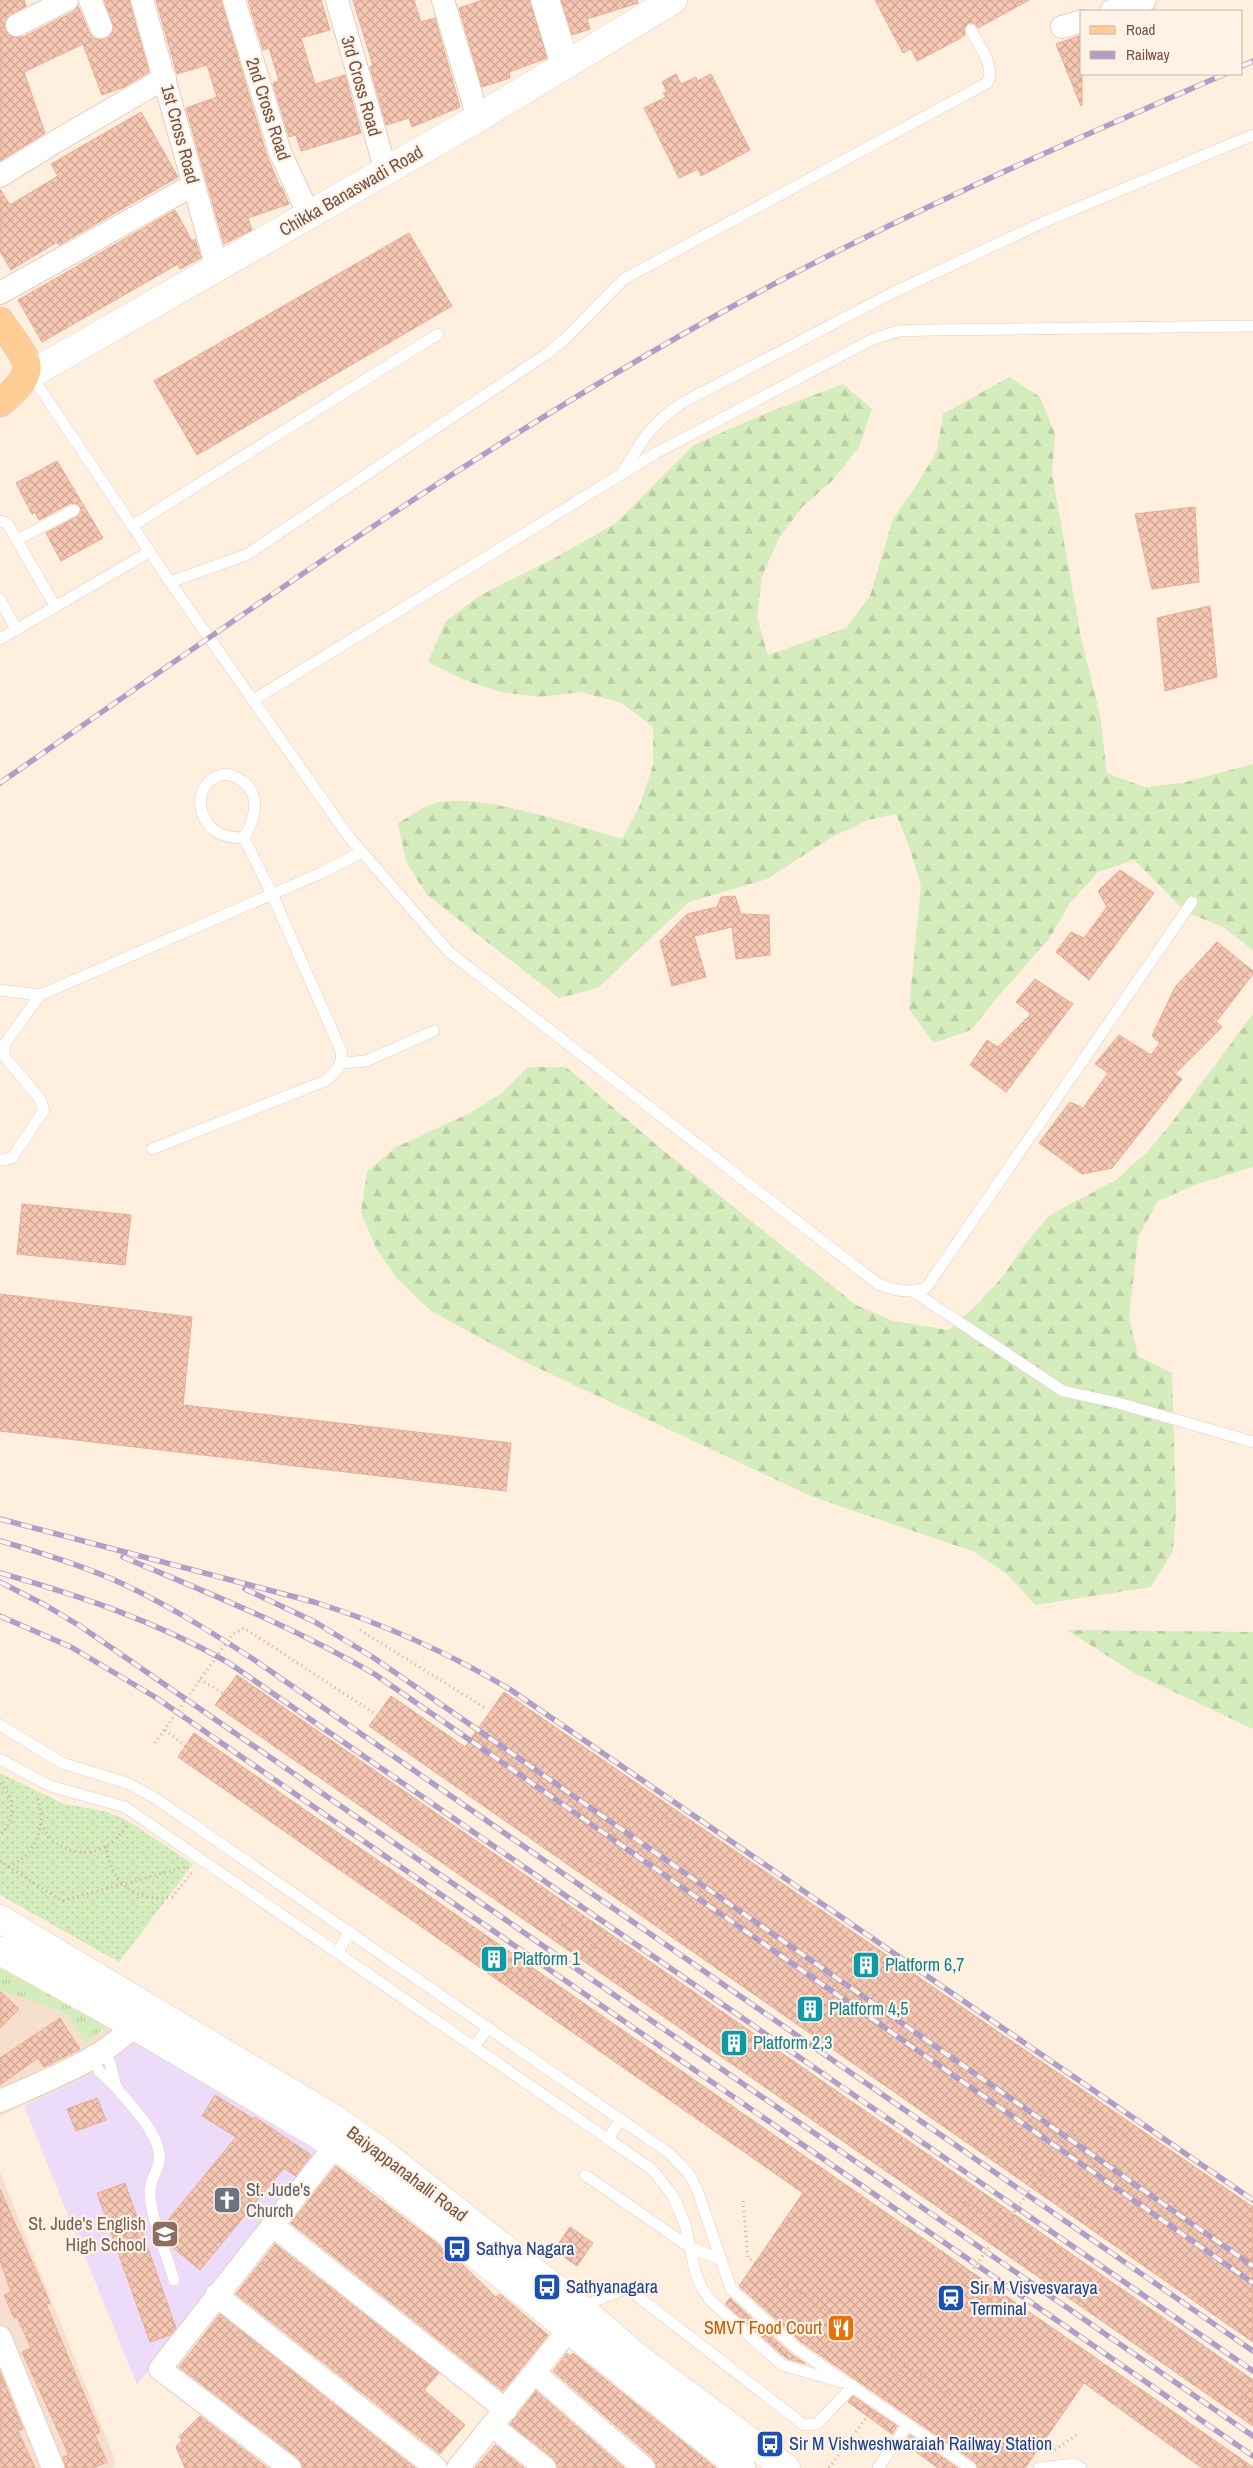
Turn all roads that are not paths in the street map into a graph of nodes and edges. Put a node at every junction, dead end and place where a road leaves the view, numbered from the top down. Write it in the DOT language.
graph roads {
  1 [pos="67,0"];
  2 [pos="90,0"];
  3 [pos="142,0"];
  4 [pos="234,0"];
  5 [pos="337,0"];
  6 [pos="443,0"];
  7 [pos="545,0"];
  8 [pos="673,0"];
  9 [pos="1145,0"];
  10 [pos="647,7"];
  11 [pos="1113,10"];
  12 [pos="17,25"];
  13 [pos="101,27"];
  14 [pos="970,30"];
  15 [pos="565,65"];
  16 [pos="165,78"];
  17 [pos="478,118"];
  18 [pos="1253,135"];
  19 [pos="386,171"];
  20 [pos="0,176"];
  21 [pos="193,185"];
  22 [pos="309,215"];
  23 [pos="217,268"];
  24 [pos="0,293"];
  25 [pos="0,322"];
  26 [pos="1253,326"];
  27 [pos="438,334"];
  28 [pos="29,376"];
  29 [pos="0,404"];
  30 [pos="622,474"];
  31 [pos="74,510"];
  32 [pos="0,521"];
  33 [pos="132,526"];
  34 [pos="17,540"];
  35 [pos="149,552"];
  36 [pos="170,582"];
  37 [pos="0,599"];
  38 [pos="55,606"];
  39 [pos="16,629"];
  40 [pos="0,638"];
  41 [pos="253,700"];
  42 [pos="244,838"];
  43 [pos="362,852"];
  44 [pos="272,894"];
  45 [pos="1192,902"];
  46 [pos="0,990"];
  47 [pos="40,995"];
  48 [pos="434,1031"];
  49 [pos="341,1063"];
  50 [pos="152,1149"];
  51 [pos="0,1160"];
  52 [pos="914,1292"];
  53 [pos="1253,1442"];
  54 [pos="0,1725"];
  55 [pos="0,1759"];
  56 [pos="0,1919"];
  57 [pos="350,1932"];
  58 [pos="0,1951"];
  59 [pos="338,1951"];
  60 [pos="141,2017"];
  61 [pos="488,2027"];
  62 [pos="474,2046"];
  63 [pos="97,2055"];
  64 [pos="0,2101"];
  65 [pos="621,2119"];
  66 [pos="608,2139"];
  67 [pos="336,2146"];
  68 [pos="585,2175"];
  69 [pos="272,2225"];
  70 [pos="691,2248"];
  71 [pos="720,2259"];
  72 [pos="174,2280"];
  73 [pos="216,2295"];
  74 [pos="577,2320"];
  75 [pos="0,2337"];
  76 [pos="4,2361"];
  77 [pos="536,2374"];
  78 [pos="853,2386"];
  79 [pos="499,2418"];
  80 [pos="908,2424"];
  81 [pos="53,2468"];
  82 [pos="290,2468"];
  83 [pos="436,2468"];
  84 [pos="458,2468"];
  85 [pos="545,2468"];
  86 [pos="644,2468"];
  87 [pos="741,2468"];
  88 [pos="786,2468"];
  89 [pos="878,2468"];
  90 [pos="971,2468"];
  91 [pos="1039,2468"];
  92 [pos="1081,2468"];
  1 -- 12 [label="street"];
  2 -- 13 [label="street"];
  3 -- 16 [label="street, 1st Cross Road"];
  4 -- 22 [label="street, 2nd Cross Road"];
  5 -- 19 [label="street, 3rd Cross Road"];
  6 -- 17 [label="street"];
  7 -- 15 [label="street"];
  8 -- 10 [label="street, Chikka Banaswadi Road"];
  9 -- 11 [label="street"];
  10 -- 15 [label="street, Chikka Banaswadi Road"];
  14 -- 36 [label="lane"];
  15 -- 17 [label="street, Chikka Banaswadi Road"];
  16 -- 20 [label="street"];
  16 -- 21 [label="street, 1st Cross Road"];
  17 -- 19 [label="street, Chikka Banaswadi Road"];
  18 -- 30 [label="lane"];
  19 -- 22 [label="street, Chikka Banaswadi Road"];
  21 -- 23 [label="street, 1st Cross Road"];
  21 -- 24 [label="street"];
  22 -- 23 [label="street, Chikka Banaswadi Road"];
  23 -- 28 [label="street, Chikka Banaswadi Road"];
  25 -- 28 [label="main road"];
  26 -- 30 [label="lane"];
  27 -- 33 [label="lane"];
  28 -- 29 [label="main road"];
  28 -- 33 [label="lane"];
  30 -- 41 [label="lane"];
  31 -- 34 [label="lane"];
  32 -- 34 [label="lane"];
  33 -- 35 [label="lane"];
  34 -- 38 [label="lane"];
  35 -- 36 [label="lane"];
  35 -- 38 [label="lane"];
  36 -- 41 [label="lane"];
  37 -- 39 [label="lane"];
  38 -- 39 [label="lane"];
  39 -- 40 [label="lane"];
  41 -- 43 [label="lane"];
  42 -- 42 [label="lane"];
  42 -- 44 [label="lane"];
  43 -- 44 [label="lane"];
  43 -- 52 [label="lane"];
  44 -- 47 [label="lane"];
  44 -- 49 [label="lane"];
  45 -- 52 [label="lane"];
  46 -- 47 [label="lane"];
  47 -- 51 [label="lane"];
  48 -- 49 [label="lane"];
  49 -- 50 [label="lane"];
  52 -- 53 [label="lane"];
  54 -- 57 [label="lane"];
  55 -- 59 [label="lane"];
  56 -- 60 [label="street, Baiyappanahalli Road"];
  57 -- 59 [label="lane"];
  57 -- 61 [label="lane"];
  58 -- 60 [label="street, Baiyappanahalli Road"];
  59 -- 62 [label="lane"];
  60 -- 63 [label="street"];
  60 -- 67 [label="street, Baiyappanahalli Road"];
  60 -- 74 [label="street, Baiyappanahalli Road"];
  61 -- 62 [label="lane"];
  61 -- 65 [label="lane"];
  62 -- 66 [label="lane"];
  63 -- 64 [label="street"];
  63 -- 72 [label="lane"];
  65 -- 66 [label="lane"];
  65 -- 71 [label="lane"];
  66 -- 70 [label="lane"];
  67 -- 69 [label="street"];
  67 -- 74 [label="street, Baiyappanahalli Road"];
  68 -- 70 [label="lane"];
  69 -- 73 [label="street"];
  69 -- 79 [label="street"];
  70 -- 71 [label="lane"];
  70 -- 78 [label="lane"];
  71 -- 78 [label="lane"];
  73 -- 82 [label="street"];
  73 -- 83 [label="street"];
  74 -- 77 [label="street"];
  74 -- 78 [label="lane"];
  74 -- 87 [label="street, Baiyappanahalli Road"];
  74 -- 88 [label="street, Baiyappanahalli Road"];
  75 -- 76 [label="street"];
  76 -- 81 [label="street"];
  77 -- 79 [label="street"];
  77 -- 86 [label="street"];
  78 -- 80 [label="lane"];
  79 -- 84 [label="street"];
  79 -- 85 [label="street"];
  80 -- 89 [label="lane"];
  80 -- 90 [label="lane"];
  91 -- 92 [label="lane"];
}
